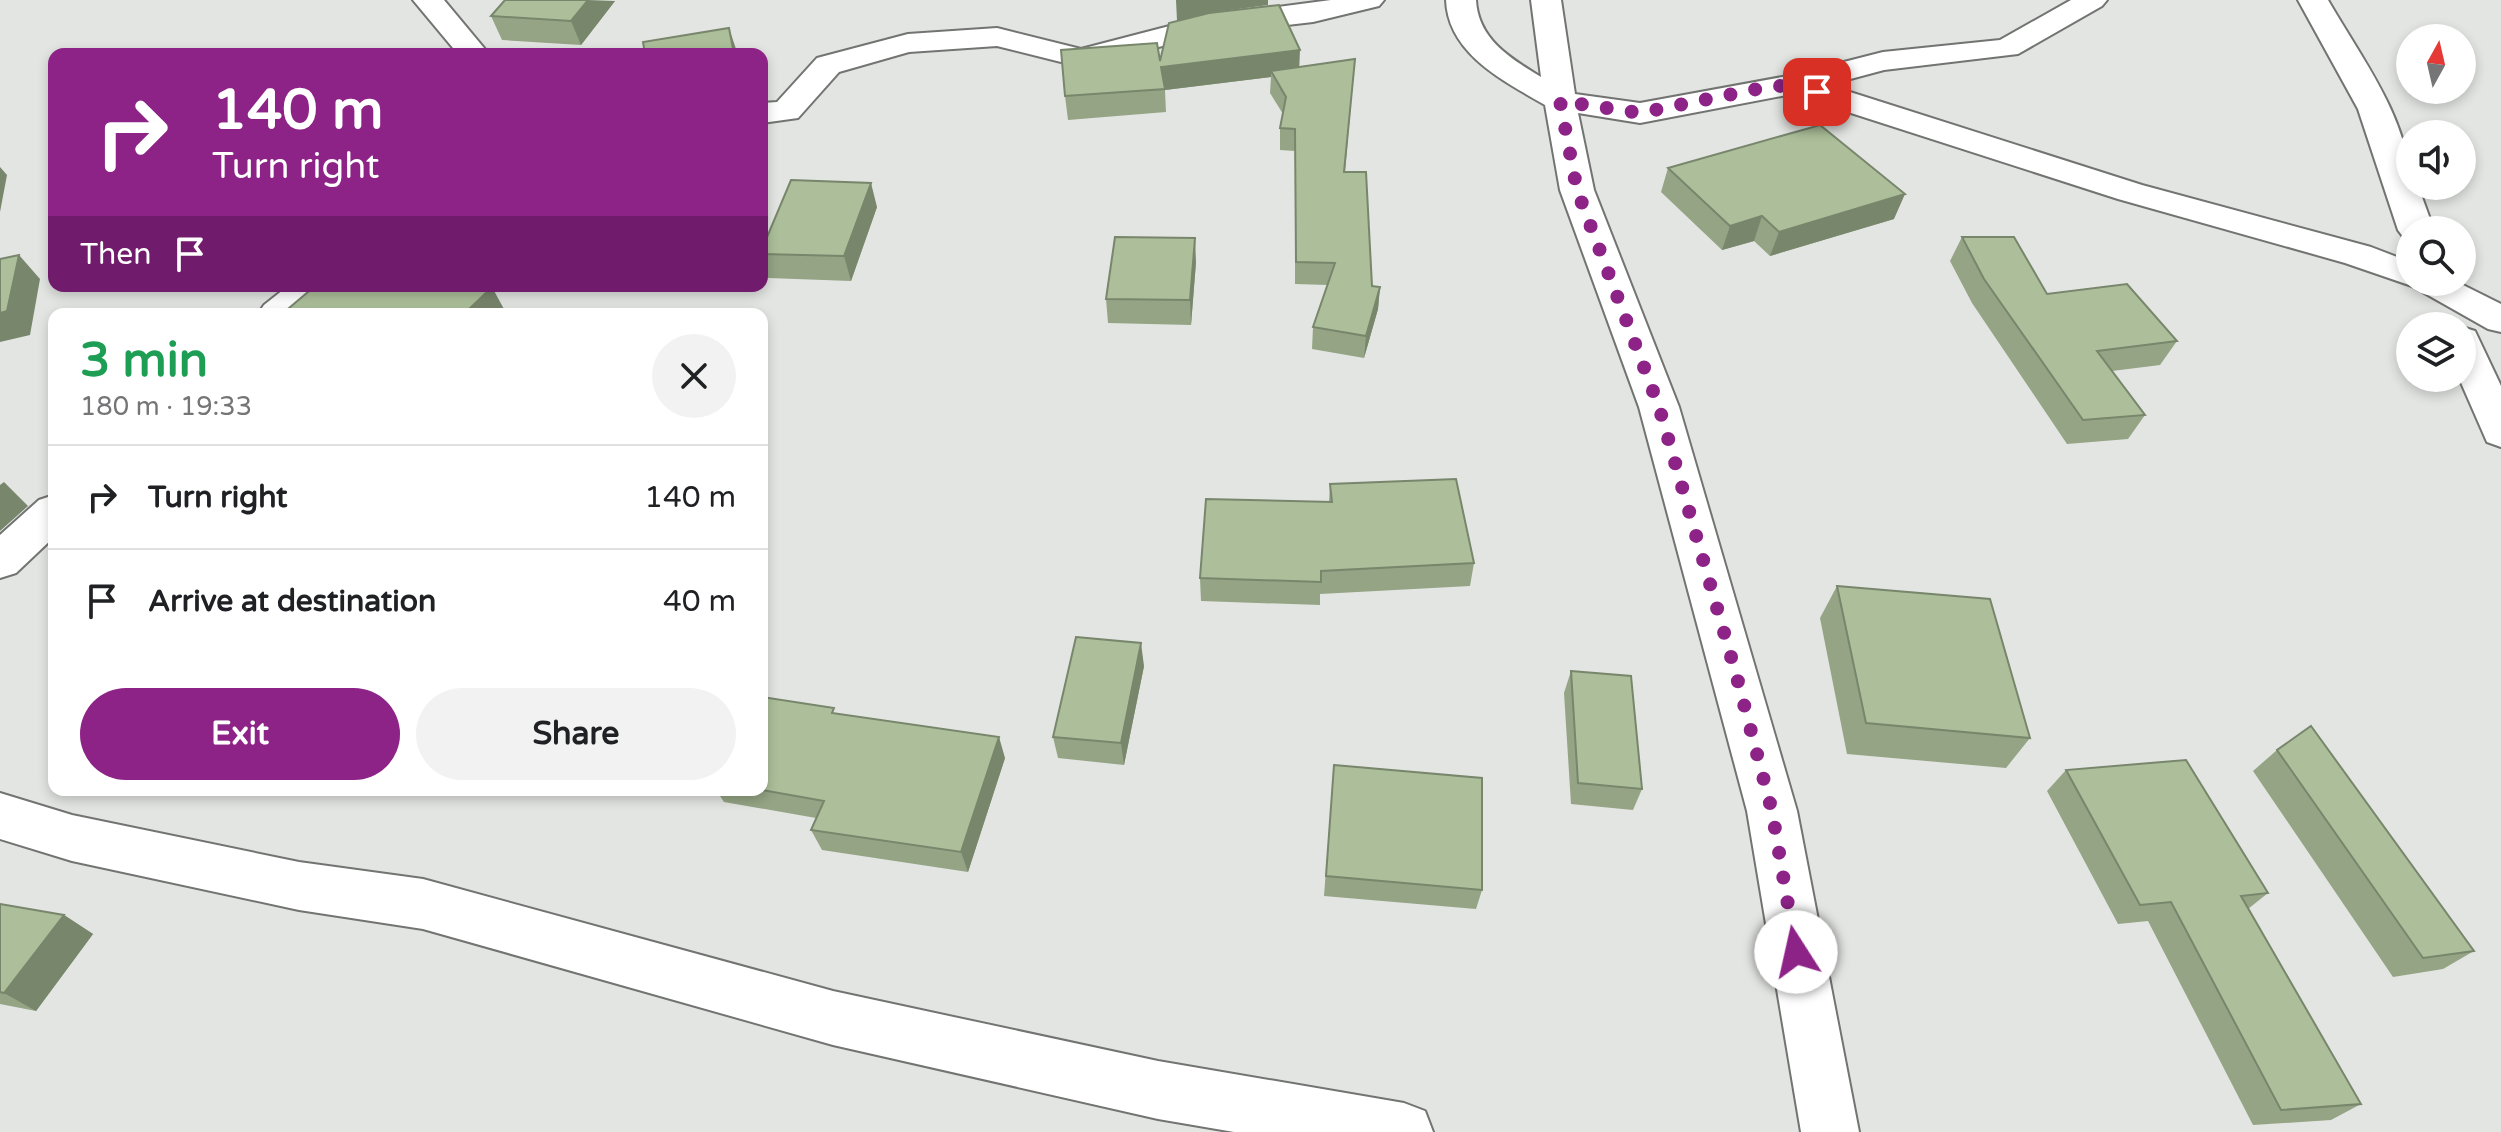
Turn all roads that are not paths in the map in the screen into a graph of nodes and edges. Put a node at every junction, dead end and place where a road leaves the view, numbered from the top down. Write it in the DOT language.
graph roads {
  1 [pos="428,0"];
  2 [pos="1369,0"];
  3 [pos="1461,0"];
  4 [pos="1546,0"];
  5 [pos="2092,0"];
  6 [pos="2313,0"];
  7 [pos="469,48"];
  8 [pos="1794,84"];
  9 [pos="1560,101"];
  10 [pos="768,113"];
  11 [pos="2411,216"];
  12 [pos="2396,270"];
  13 [pos="304,292"];
  14 [pos="2455,296"];
  15 [pos="284,308"];
  16 [pos="2501,320"];
  17 [pos="2476,373"];
  18 [pos="2501,432"];
  19 [pos="48,517"];
  20 [pos="0,561"];
  21 [pos="0,816"];
  22 [pos="1404,1132"];
  23 [pos="1830,1132"];
  1 -- 7 [label="street"];
  2 -- 10 [label="street"];
  3 -- 9 [label="street"];
  4 -- 9 [label="street"];
  5 -- 8 [label="street"];
  6 -- 11 [label="street"];
  8 -- 9 [label="street"];
  8 -- 12 [label="street"];
  9 -- 23 [label="street"];
  13 -- 15 [label="street"];
  14 -- 16 [label="street"];
  17 -- 18 [label="street"];
  19 -- 20 [label="street"];
  21 -- 22 [label="street"];
}
